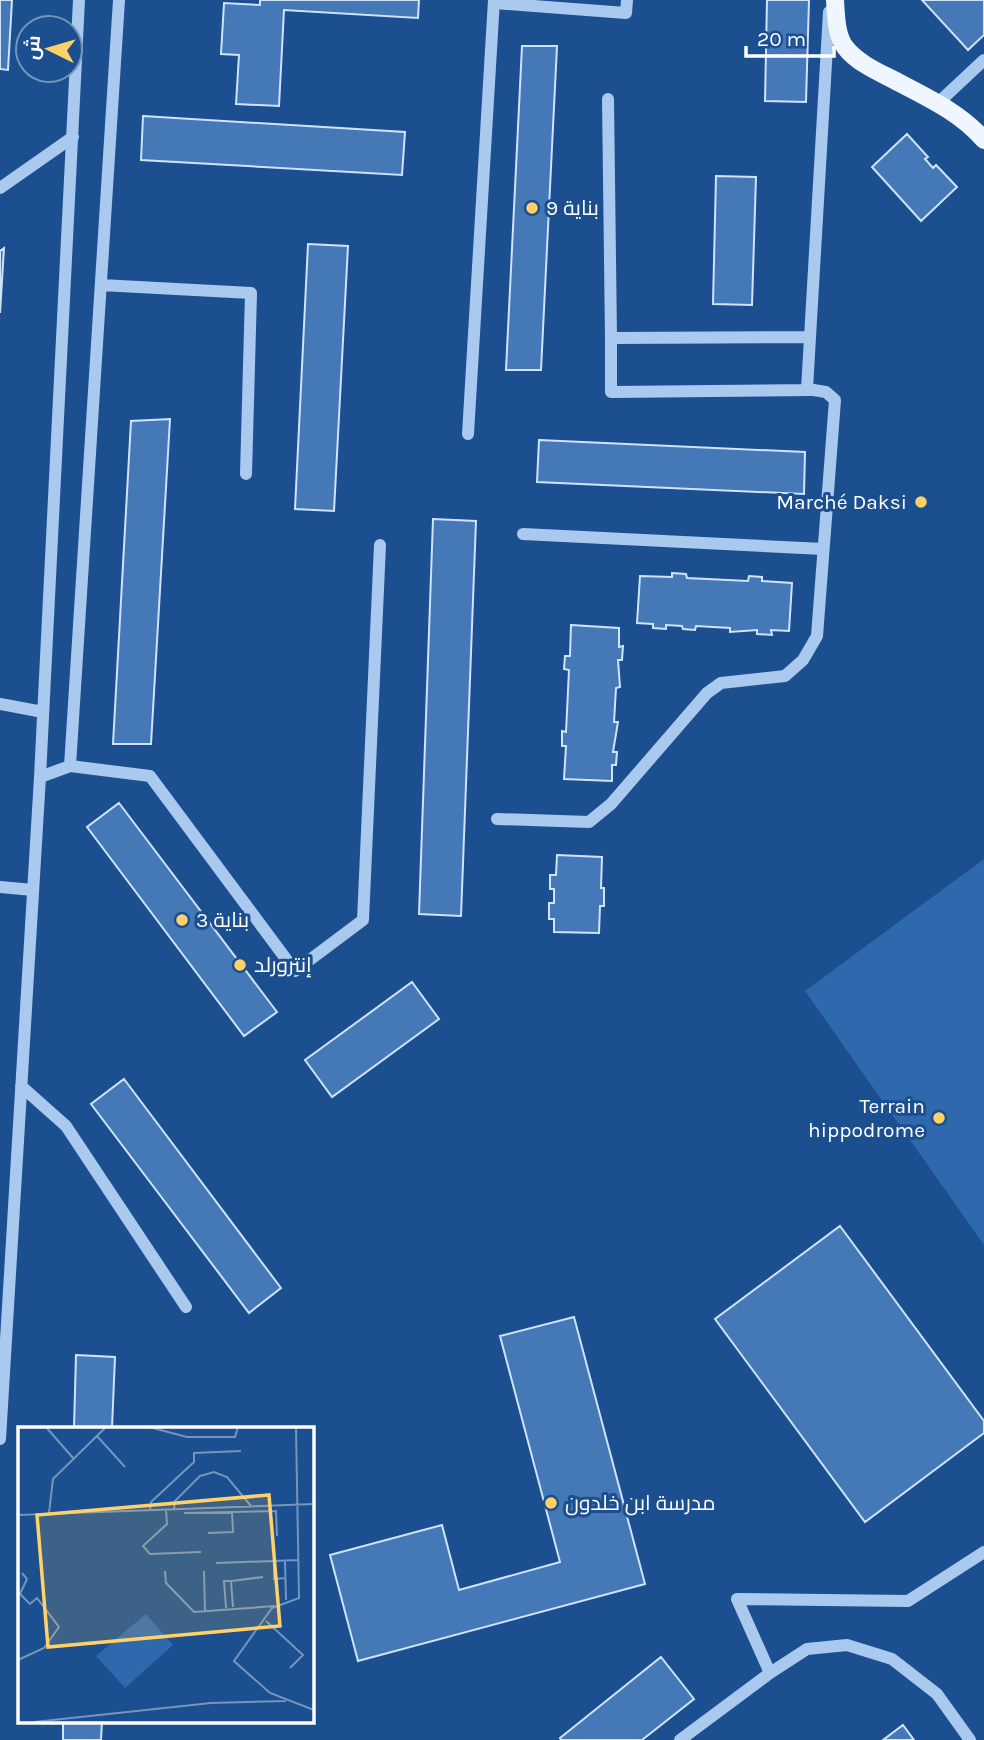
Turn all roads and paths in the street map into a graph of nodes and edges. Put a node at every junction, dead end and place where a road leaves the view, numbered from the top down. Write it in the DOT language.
graph roads {
  1 [pos="79,0"];
  2 [pos="119,0"];
  3 [pos="626,0"];
  4 [pos="832,0"];
  5 [pos="494,1"];
  6 [pos="984,60"];
  7 [pos="608,99"];
  8 [pos="938,103"];
  9 [pos="73,137"];
  10 [pos="984,140"];
  11 [pos="0,188"];
  12 [pos="101,285"];
  13 [pos="810,337"];
  14 [pos="611,338"];
  15 [pos="811,390"];
  16 [pos="468,434"];
  17 [pos="246,474"];
  18 [pos="523,534"];
  19 [pos="380,545"];
  20 [pos="823,549"];
  21 [pos="0,704"];
  22 [pos="43,712"];
  23 [pos="70,765"];
  24 [pos="40,777"];
  25 [pos="497,819"];
  26 [pos="0,887"];
  27 [pos="33,890"];
  28 [pos="21,1086"];
  29 [pos="186,1307"];
  30 [pos="0,1439"];
  31 [pos="984,1552"];
  32 [pos="770,1673"];
  33 [pos="680,1740"];
  34 [pos="970,1740"];
  1 -- 9 [label="street"];
  2 -- 12 [label="street"];
  3 -- 5 [label="street"];
  4 -- 8 [label="main road"];
  4 -- 13 [label="street"];
  5 -- 16 [label="street"];
  6 -- 8 [label="street"];
  7 -- 14 [label="street"];
  8 -- 10 [label="main road"];
  9 -- 11 [label="street"];
  9 -- 22 [label="street"];
  12 -- 17 [label="street"];
  12 -- 23 [label="street"];
  13 -- 14 [label="street"];
  13 -- 15 [label="street"];
  14 -- 15 [label="street"];
  15 -- 20 [label="street"];
  18 -- 20 [label="street"];
  19 -- 23 [label="street"];
  20 -- 25 [label="street"];
  21 -- 22 [label="street"];
  22 -- 24 [label="street"];
  23 -- 24 [label="street"];
  24 -- 27 [label="street"];
  26 -- 27 [label="street"];
  27 -- 28 [label="street"];
  28 -- 29 [label="street"];
  28 -- 30 [label="street"];
  31 -- 32 [label="street"];
  32 -- 33 [label="street"];
  32 -- 34 [label="street"];
}
